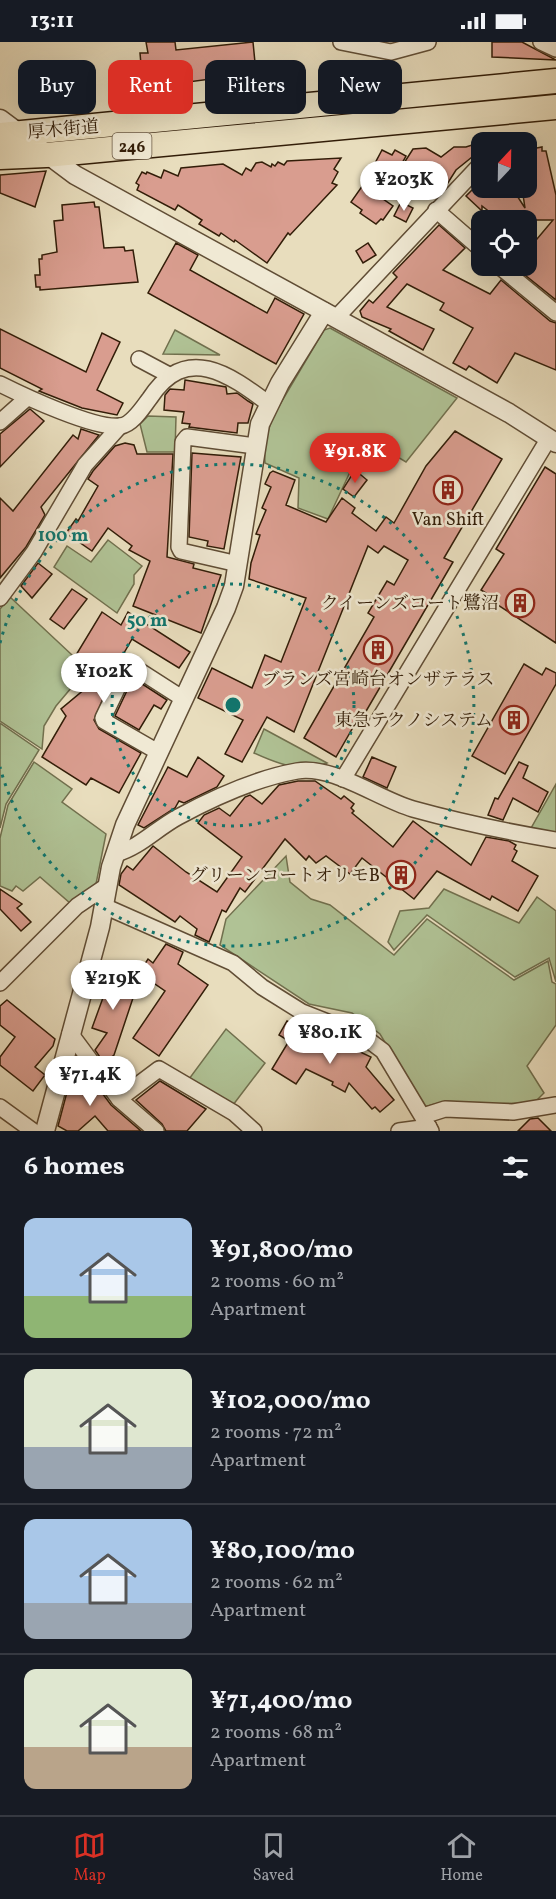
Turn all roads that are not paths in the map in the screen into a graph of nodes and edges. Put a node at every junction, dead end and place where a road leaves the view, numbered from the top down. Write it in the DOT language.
graph roads {
  1 [pos="341,42"];
  2 [pos="428,42"];
  3 [pos="541,42"];
  4 [pos="556,49"];
  5 [pos="556,81"];
  6 [pos="556,107"];
  7 [pos="6,129"];
  8 [pos="46,155"];
  9 [pos="0,157"];
  10 [pos="471,174"];
  11 [pos="435,210"];
  12 [pos="471,241"];
  13 [pos="511,276"];
  14 [pos="556,313"];
  15 [pos="330,315"];
  16 [pos="139,359"];
  17 [pos="169,375"];
  18 [pos="0,384"];
  19 [pos="27,398"];
  20 [pos="269,404"];
  21 [pos="0,422"];
  22 [pos="120,426"];
  23 [pos="552,440"];
  24 [pos="255,446"];
  25 [pos="238,564"];
  26 [pos="0,598"];
  27 [pos="182,698"];
  28 [pos="158,752"];
  29 [pos="343,779"];
  30 [pos="556,840"];
  31 [pos="116,854"];
  32 [pos="108,885"];
  33 [pos="104,906"];
  34 [pos="0,983"];
  35 [pos="70,1033"];
  36 [pos="119,1099"];
  37 [pos="556,1105"];
  38 [pos="0,1107"];
  39 [pos="428,1125"];
  40 [pos="45,1130"];
  41 [pos="156,1131"];
  42 [pos="254,1131"];
  43 [pos="399,1131"];
  1 -- 2 [label="street"];
  3 -- 4 [label="street"];
  5 -- 7 [label="highway, 厚木街道 / 246"];
  6 -- 8 [label="highway, 厚木街道 / 246"];
  7 -- 8 [label="street"];
  8 -- 9 [label="highway, 厚木街道 / 246"];
  8 -- 15 [label="street"];
  10 -- 11 [label="street"];
  11 -- 12 [label="street"];
  11 -- 15 [label="street"];
  13 -- 14 [label="street"];
  15 -- 20 [label="street"];
  15 -- 23 [label="street"];
  16 -- 17 [label="street"];
  17 -- 20 [label="street"];
  17 -- 22 [label="street"];
  18 -- 19 [label="street"];
  19 -- 21 [label="street"];
  19 -- 22 [label="street"];
  20 -- 24 [label="street"];
  22 -- 26 [label="street"];
  23 -- 29 [label="street"];
  24 -- 25 [label="street"];
  24 -- 25 [label="street"];
  25 -- 27 [label="street"];
  27 -- 28 [label="street"];
  27 -- 28 [label="street"];
  28 -- 31 [label="street"];
  29 -- 30 [label="street"];
  29 -- 31 [label="street"];
  31 -- 32 [label="street"];
  32 -- 33 [label="street"];
  32 -- 34 [label="street"];
  33 -- 35 [label="street"];
  33 -- 39 [label="street"];
  35 -- 36 [label="street"];
  35 -- 40 [label="street"];
  36 -- 41 [label="street"];
  36 -- 42 [label="street"];
  37 -- 39 [label="street"];
  38 -- 40 [label="street"];
  39 -- 43 [label="street"];
}
